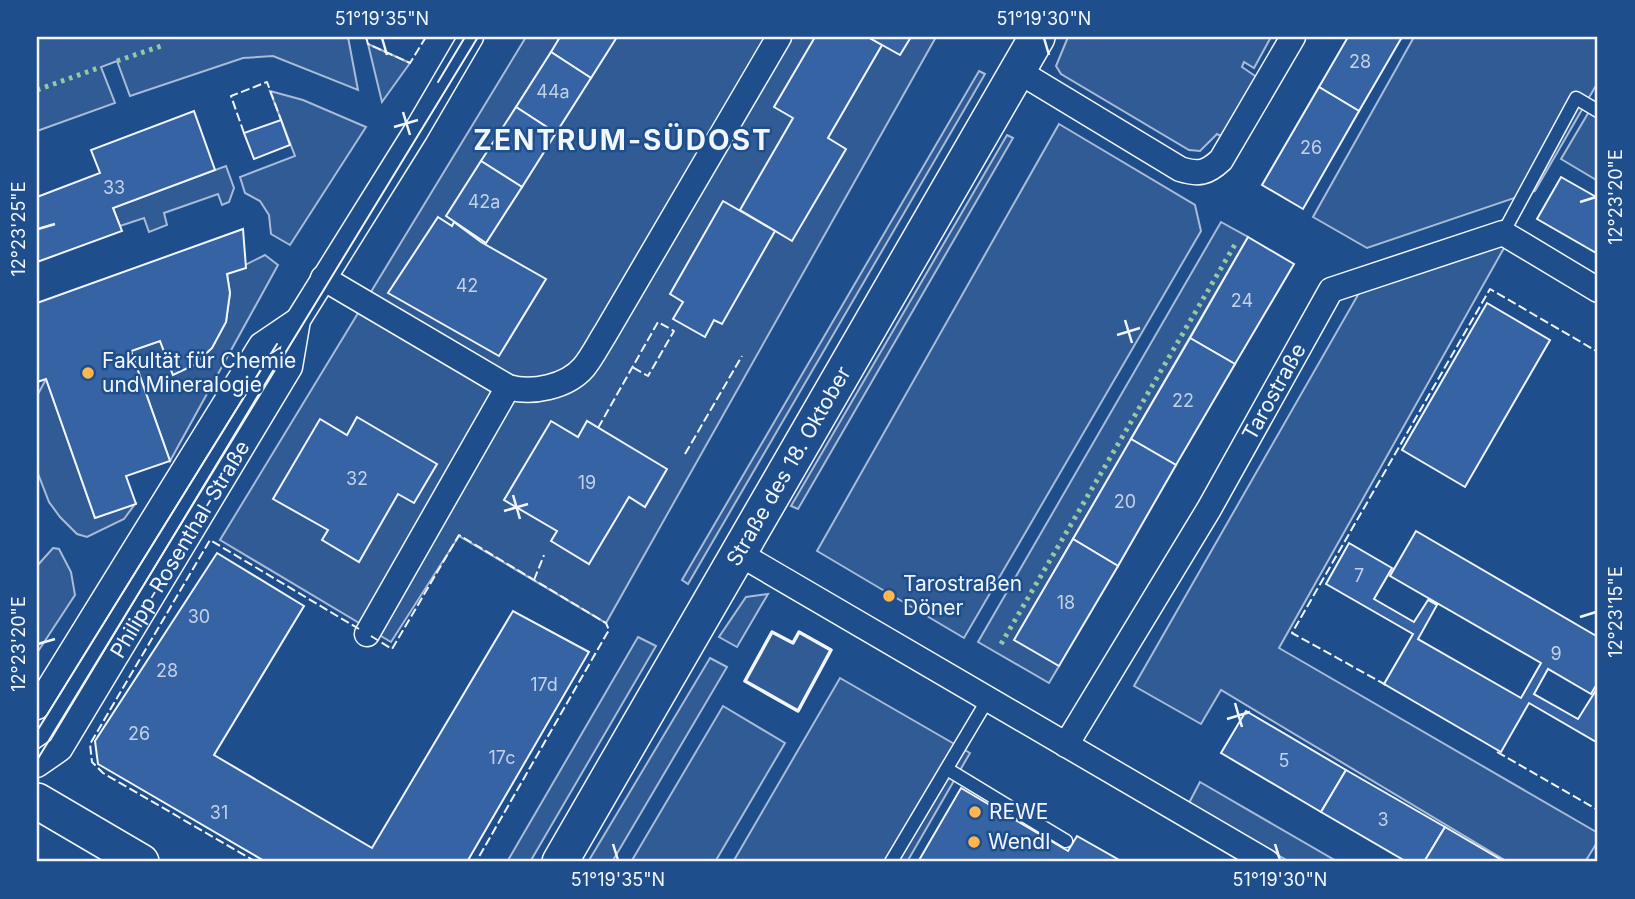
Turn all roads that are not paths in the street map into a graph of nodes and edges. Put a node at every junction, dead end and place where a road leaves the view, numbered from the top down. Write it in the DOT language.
graph roads {
  1 [pos="471,37"];
  2 [pos="779,37"];
  3 [pos="1037,37"];
  4 [pos="1293,37"];
  5 [pos="1018,71"];
  6 [pos="1598,111"];
  7 [pos="1503,233"];
  8 [pos="323,278"];
  9 [pos="1598,290"];
  10 [pos="298,320"];
  11 [pos="508,387"];
  12 [pos="738,553"];
  13 [pos="367,634"];
  14 [pos="988,699"];
  15 [pos="37,707"];
  16 [pos="1066,745"];
  17 [pos="37,765"];
  18 [pos="947,769"];
  19 [pos="37,801"];
  20 [pos="1066,841"];
  21 [pos="141,862"];
  22 [pos="560,862"];
  23 [pos="891,862"];
  24 [pos="1267,862"];
  1 -- 8 [label="street, Philipp-Rosenthal-Straße"];
  2 -- 11 [label="street"];
  3 -- 5 [label="main road, Straße des 18. Oktober"];
  4 -- 5 [label="street"];
  5 -- 12 [label="main road, Straße des 18. Oktober"];
  6 -- 7 [label="lane"];
  7 -- 9 [label="street"];
  7 -- 16 [label="street, Tarostraße"];
  8 -- 10 [label="street, Philipp-Rosenthal-Straße"];
  8 -- 11 [label="street"];
  10 -- 15 [label="street, Philipp-Rosenthal-Straße"];
  10 -- 17 [label="street, Philipp-Rosenthal-Straße"];
  11 -- 13 [label="street"];
  12 -- 14 [label="street"];
  12 -- 22 [label="main road, Straße des 18. Oktober"];
  14 -- 16 [label="street"];
  14 -- 18 [label="lane"];
  16 -- 24 [label="street"];
  18 -- 20 [label="lane"];
  18 -- 23 [label="lane"];
  19 -- 21 [label="main road"];
}
